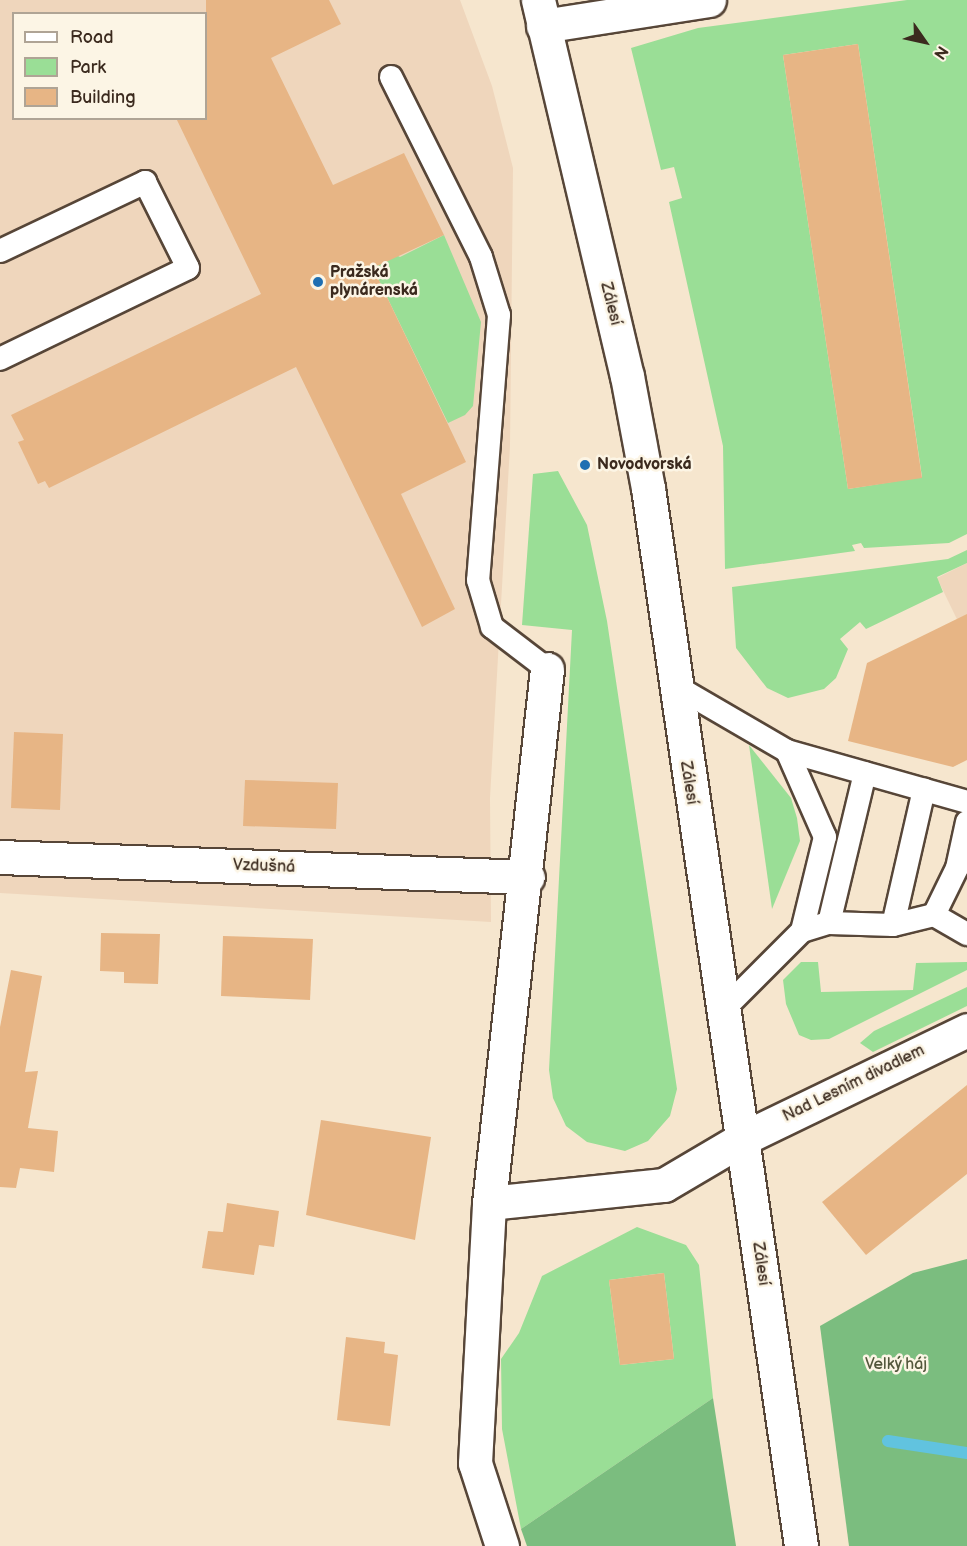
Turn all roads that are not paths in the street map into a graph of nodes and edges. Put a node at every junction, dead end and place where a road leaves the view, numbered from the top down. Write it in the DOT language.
graph roads {
  1 [pos="709,0"];
  2 [pos="536,9"];
  3 [pos="391,77"];
  4 [pos="0,251"];
  5 [pos="0,359"];
  6 [pos="547,669"];
  7 [pos="672,684"];
  8 [pos="787,751"];
  9 [pos="865,773"];
  10 [pos="924,790"];
  11 [pos="967,802"];
  12 [pos="967,822"];
  13 [pos="0,856"];
  14 [pos="528,877"];
  15 [pos="934,915"];
  16 [pos="829,923"];
  17 [pos="893,925"];
  18 [pos="801,931"];
  19 [pos="967,934"];
  20 [pos="723,1011"];
  21 [pos="967,1030"];
  22 [pos="742,1138"];
  23 [pos="489,1203"];
  24 [pos="502,1546"];
  25 [pos="801,1546"];
  1 -- 2 [label="street"];
  2 -- 7 [label="street, Zálesí"];
  3 -- 6 [label="lane"];
  4 -- 5 [label="lane"];
  6 -- 14 [label="street"];
  7 -- 8 [label="lane"];
  7 -- 20 [label="street, Zálesí"];
  8 -- 9 [label="lane"];
  8 -- 18 [label="lane"];
  9 -- 10 [label="lane"];
  9 -- 16 [label="lane"];
  10 -- 11 [label="lane"];
  10 -- 17 [label="lane"];
  12 -- 15 [label="lane"];
  13 -- 14 [label="street, Vzdušná"];
  14 -- 23 [label="street"];
  15 -- 17 [label="lane"];
  15 -- 19 [label="lane"];
  16 -- 17 [label="lane"];
  16 -- 18 [label="lane"];
  18 -- 20 [label="lane"];
  20 -- 22 [label="street, Zálesí"];
  21 -- 22 [label="street, Nad Lesním divadlem"];
  22 -- 23 [label="street, Nad Lesním divadlem"];
  22 -- 25 [label="street, Zálesí"];
  23 -- 24 [label="street"];
}
